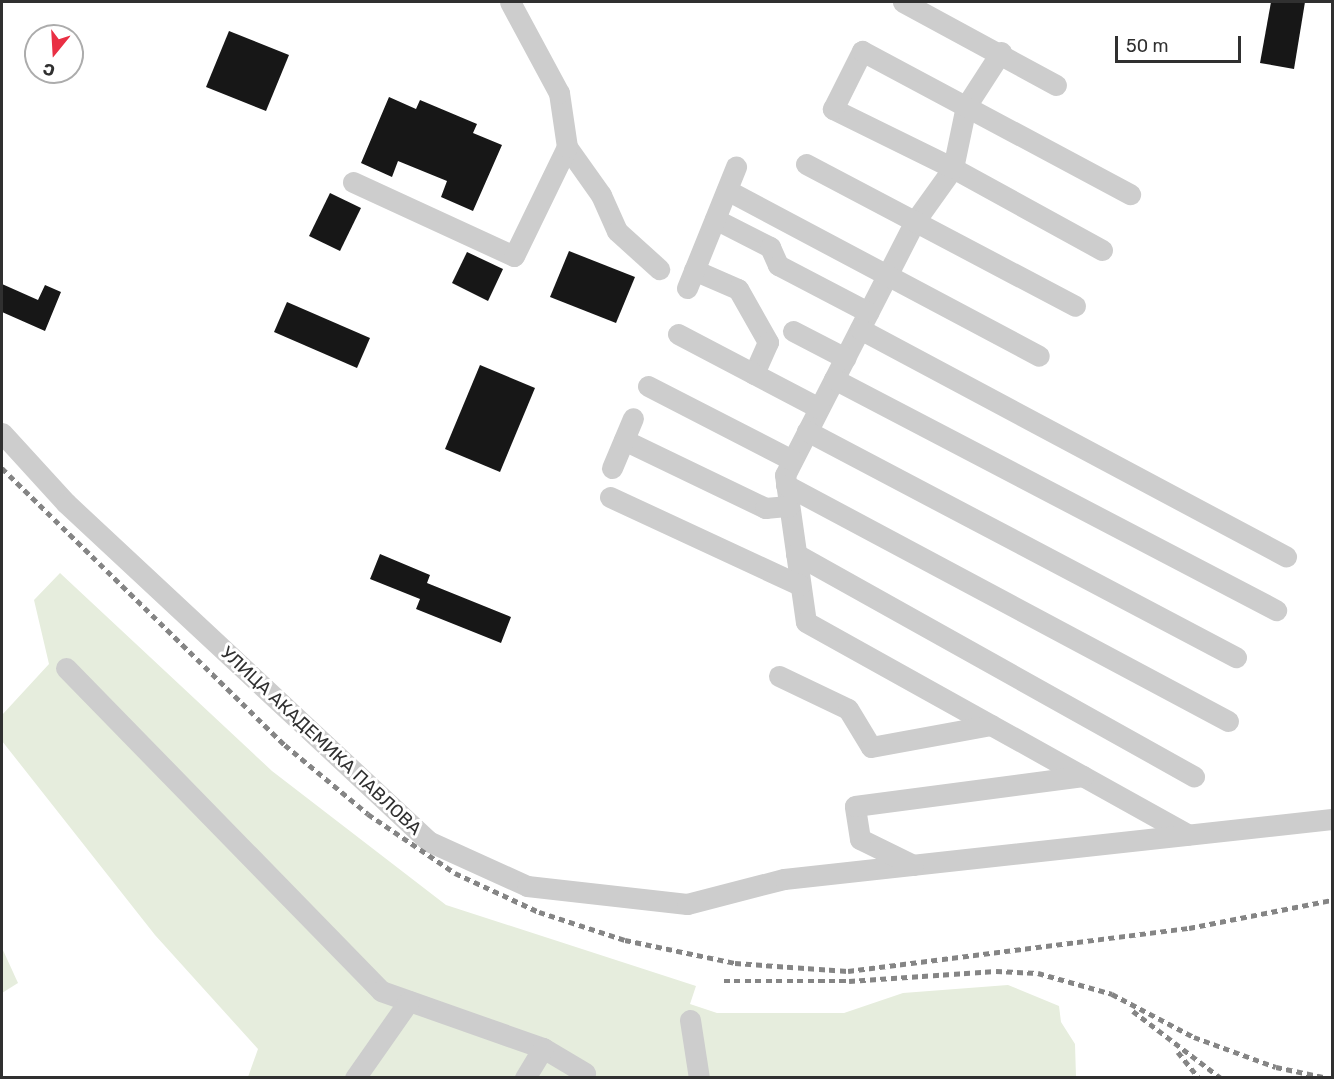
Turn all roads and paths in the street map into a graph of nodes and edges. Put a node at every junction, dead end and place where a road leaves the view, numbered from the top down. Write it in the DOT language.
graph roads {
  1 [pos="510,2"];
  2 [pos="903,2"];
  3 [pos="1001,52"];
  4 [pos="1056,85"];
  5 [pos="966,106"];
  6 [pos="567,147"];
  7 [pos="806,164"];
  8 [pos="736,166"];
  9 [pos="953,168"];
  10 [pos="353,182"];
  11 [pos="727,190"];
  12 [pos="1130,194"];
  13 [pos="715,219"];
  14 [pos="915,221"];
  15 [pos="1102,250"];
  16 [pos="659,269"];
  17 [pos="887,275"];
  18 [pos="1075,306"];
  19 [pos="864,321"];
  20 [pos="793,331"];
  21 [pos="678,334"];
  22 [pos="1039,356"];
  23 [pos="845,358"];
  24 [pos="754,374"];
  25 [pos="834,379"];
  26 [pos="648,386"];
  27 [pos="819,408"];
  28 [pos="633,418"];
  29 [pos="807,431"];
  30 [pos="2,433"];
  31 [pos="624,440"];
  32 [pos="792,460"];
  33 [pos="612,468"];
  34 [pos="788,496"];
  35 [pos="610,497"];
  36 [pos="796,554"];
  37 [pos="1286,556"];
  38 [pos="800,585"];
  39 [pos="1276,610"];
  40 [pos="1236,657"];
  41 [pos="66,668"];
  42 [pos="779,676"];
  43 [pos="1228,721"];
  44 [pos="991,725"];
  45 [pos="1083,776"];
  46 [pos="1194,776"];
  47 [pos="1332,819"];
  48 [pos="1188,835"];
  49 [pos="913,865"];
  50 [pos="409,1001"];
  51 [pos="690,1020"];
  52 [pos="543,1048"];
  53 [pos="590,1076"];
  54 [pos="356,1077"];
  55 [pos="525,1077"];
  56 [pos="699,1077"];
  1 -- 6 [label="street"];
  2 -- 3 [label="street"];
  3 -- 4 [label="street"];
  3 -- 5 [label="street"];
  5 -- 9 [label="street"];
  5 -- 9 [label="street"];
  5 -- 12 [label="street"];
  6 -- 10 [label="street"];
  6 -- 16 [label="street"];
  7 -- 14 [label="street"];
  8 -- 11 [label="street"];
  9 -- 14 [label="street"];
  9 -- 15 [label="street"];
  11 -- 13 [label="street"];
  11 -- 17 [label="street"];
  13 -- 19 [label="street"];
  13 -- 24 [label="street"];
  14 -- 17 [label="street"];
  14 -- 18 [label="street"];
  17 -- 19 [label="street"];
  17 -- 22 [label="street"];
  19 -- 23 [label="street"];
  19 -- 37 [label="street"];
  20 -- 23 [label="street"];
  21 -- 24 [label="street"];
  23 -- 25 [label="street"];
  24 -- 27 [label="street"];
  25 -- 27 [label="street"];
  25 -- 39 [label="street"];
  26 -- 32 [label="street"];
  27 -- 29 [label="street"];
  28 -- 31 [label="street"];
  29 -- 32 [label="street"];
  29 -- 40 [label="street"];
  30 -- 49 [label="street, УЛИЦА АКАДЕМИКА ПАВЛОВА"];
  31 -- 33 [label="street"];
  31 -- 34 [label="street"];
  32 -- 34 [label="street"];
  34 -- 36 [label="street"];
  34 -- 43 [label="street"];
  35 -- 38 [label="street"];
  36 -- 38 [label="street"];
  36 -- 46 [label="street"];
  38 -- 44 [label="street"];
  41 -- 50 [label="street"];
  42 -- 44 [label="street"];
  44 -- 45 [label="street"];
  45 -- 48 [label="street"];
  45 -- 49 [label="street"];
  47 -- 48 [label="street, УЛИЦА АКАДЕМИКА ПАВЛОВА"];
  48 -- 49 [label="street, УЛИЦА АКАДЕМИКА ПАВЛОВА"];
  50 -- 52 [label="street"];
  50 -- 54 [label="street"];
  51 -- 56 [label="street"];
  52 -- 53 [label="street"];
  52 -- 55 [label="street"];
}
